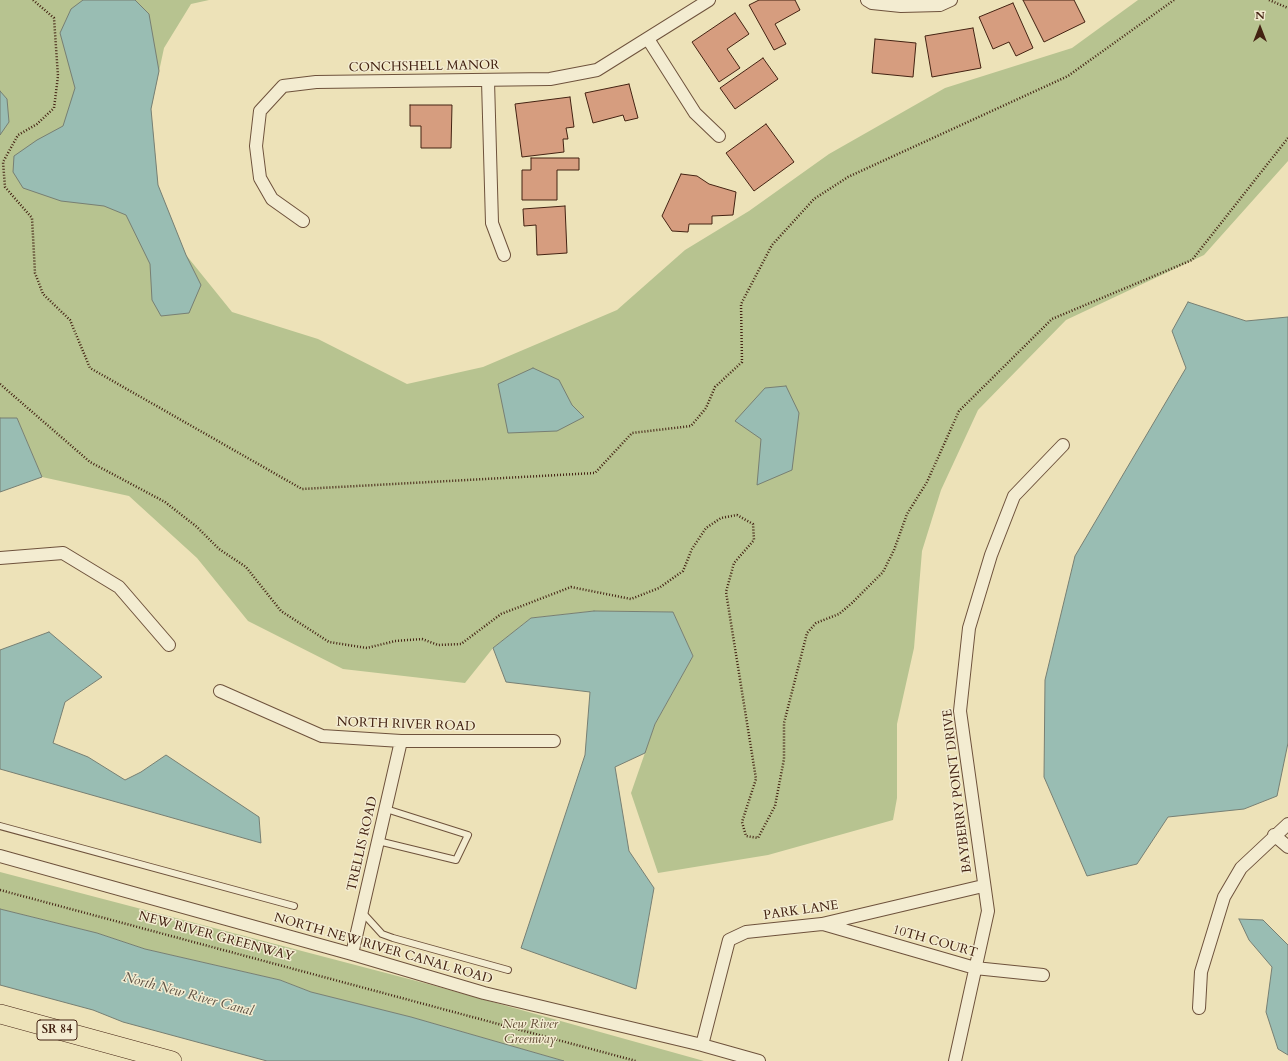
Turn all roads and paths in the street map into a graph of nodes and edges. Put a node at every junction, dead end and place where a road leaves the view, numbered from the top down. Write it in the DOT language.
graph roads {
  1 [pos="33,0"];
  2 [pos="709,0"];
  3 [pos="867,0"];
  4 [pos="951,0"];
  5 [pos="1174,0"];
  6 [pos="1269,0"];
  7 [pos="1288,8"];
  8 [pos="648,39"];
  9 [pos="488,80"];
  10 [pos="719,136"];
  11 [pos="1288,138"];
  12 [pos="303,221"];
  13 [pos="504,254"];
  14 [pos="0,384"];
  15 [pos="1063,445"];
  16 [pos="0,558"];
  17 [pos="169,645"];
  18 [pos="220,691"];
  19 [pos="401,741"];
  20 [pos="554,741"];
  21 [pos="386,809"];
  22 [pos="1288,824"];
  23 [pos="0,826"];
  24 [pos="1274,835"];
  25 [pos="378,841"];
  26 [pos="1288,846"];
  27 [pos="0,856"];
  28 [pos="983,886"];
  29 [pos="0,890"];
  30 [pos="294,906"];
  31 [pos="362,912"];
  32 [pos="822,924"];
  33 [pos="352,954"];
  34 [pos="975,968"];
  35 [pos="508,970"];
  36 [pos="1043,975"];
  37 [pos="1199,1008"];
  38 [pos="0,1014"];
  39 [pos="702,1045"];
  40 [pos="172,1061"];
  41 [pos="636,1061"];
  42 [pos="759,1061"];
  43 [pos="955,1061"];
  1 -- 5 [label="path"];
  2 -- 8 [label="street, CONCHSHELL MANOR"];
  3 -- 4 [label="street"];
  6 -- 7 [label="path"];
  8 -- 9 [label="street, CONCHSHELL MANOR"];
  8 -- 10 [label="street"];
  9 -- 12 [label="street, CONCHSHELL MANOR"];
  9 -- 13 [label="street"];
  11 -- 14 [label="path"];
  15 -- 28 [label="street, BAYBERRY POINT DRIVE"];
  16 -- 17 [label="street"];
  18 -- 19 [label="street, NORTH RIVER ROAD"];
  19 -- 20 [label="street, NORTH RIVER ROAD"];
  19 -- 21 [label="street, TRELLIS ROAD"];
  21 -- 25 [label="street, TRELLIS ROAD"];
  21 -- 25 [label="lane"];
  22 -- 24 [label="street"];
  23 -- 30 [label="lane"];
  24 -- 26 [label="street"];
  24 -- 37 [label="street"];
  25 -- 31 [label="street, TRELLIS ROAD"];
  27 -- 33 [label="street, NORTH NEW RIVER CANAL ROAD"];
  28 -- 32 [label="street, PARK LANE"];
  28 -- 34 [label="street, BAYBERRY POINT DRIVE"];
  29 -- 41 [label="path, NEW RIVER GREENWAY"];
  31 -- 33 [label="street, TRELLIS ROAD"];
  31 -- 35 [label="lane"];
  32 -- 34 [label="street, 10TH COURT"];
  32 -- 39 [label="street, PARK LANE"];
  33 -- 39 [label="street, NORTH NEW RIVER CANAL ROAD"];
  34 -- 36 [label="street, 10TH COURT"];
  34 -- 43 [label="street, BAYBERRY POINT DRIVE"];
  38 -- 40 [label="main road, SR 84"];
  39 -- 42 [label="street, NORTH NEW RIVER CANAL ROAD"];
}
